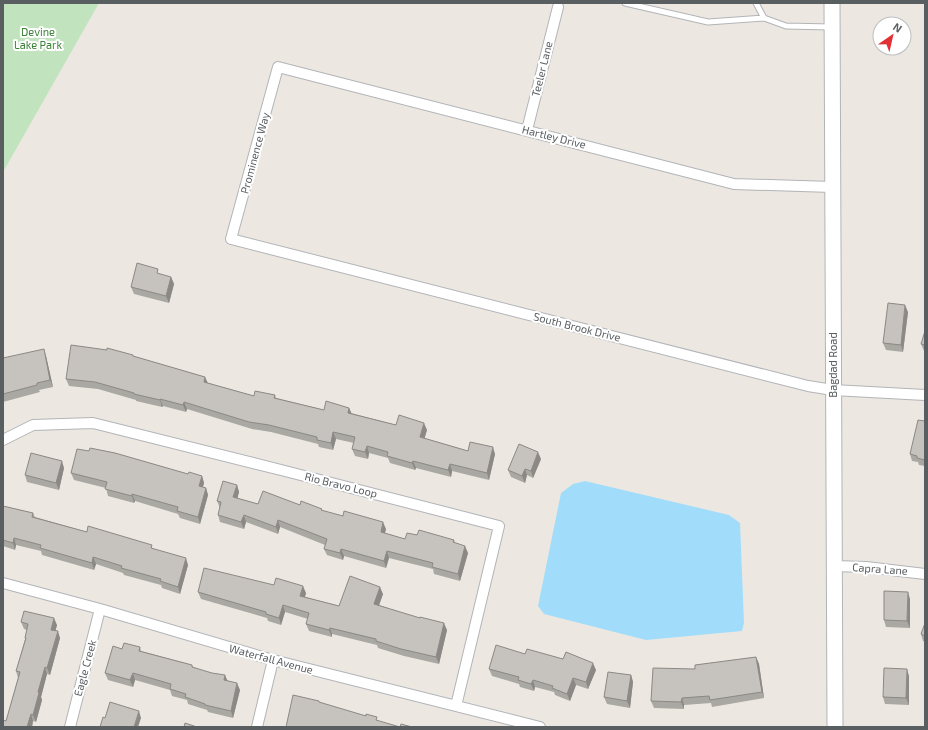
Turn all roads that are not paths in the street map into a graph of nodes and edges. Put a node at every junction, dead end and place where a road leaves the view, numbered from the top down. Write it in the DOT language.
graph roads {
  1 [pos="625,3"];
  2 [pos="756,3"];
  3 [pos="832,3"];
  4 [pos="558,7"];
  5 [pos="764,18"];
  6 [pos="832,27"];
  7 [pos="278,67"];
  8 [pos="527,130"];
  9 [pos="832,187"];
  10 [pos="231,238"];
  11 [pos="833,390"];
  12 [pos="925,396"];
  13 [pos="3,440"];
  14 [pos="834,566"];
  15 [pos="925,574"];
  16 [pos="3,583"];
  17 [pos="100,609"];
  18 [pos="273,660"];
  19 [pos="456,706"];
  20 [pos="70,727"];
  21 [pos="257,727"];
  22 [pos="540,727"];
  23 [pos="835,727"];
  1 -- 5 [label="lane"];
  2 -- 5 [label="lane"];
  3 -- 6 [label="street, Bagdad Road"];
  4 -- 8 [label="street, Teeler Lane"];
  5 -- 6 [label="lane"];
  6 -- 9 [label="street, Bagdad Road"];
  7 -- 8 [label="street, Hartley Drive"];
  7 -- 10 [label="street, Prominence Way"];
  8 -- 9 [label="street, Hartley Drive"];
  9 -- 11 [label="street, Bagdad Road"];
  10 -- 11 [label="street, South Brook Drive"];
  11 -- 12 [label="street, South Brook Drive"];
  11 -- 14 [label="street, Bagdad Road"];
  13 -- 19 [label="street, Rio Bravo Loop"];
  14 -- 15 [label="street, Capra Lane"];
  14 -- 23 [label="street, Bagdad Road"];
  16 -- 17 [label="street, Waterfall Avenue"];
  17 -- 18 [label="street, Waterfall Avenue"];
  17 -- 20 [label="street, Eagle Creek"];
  18 -- 19 [label="street, Waterfall Avenue"];
  18 -- 21 [label="street"];
  19 -- 22 [label="street, Waterfall Avenue"];
}
